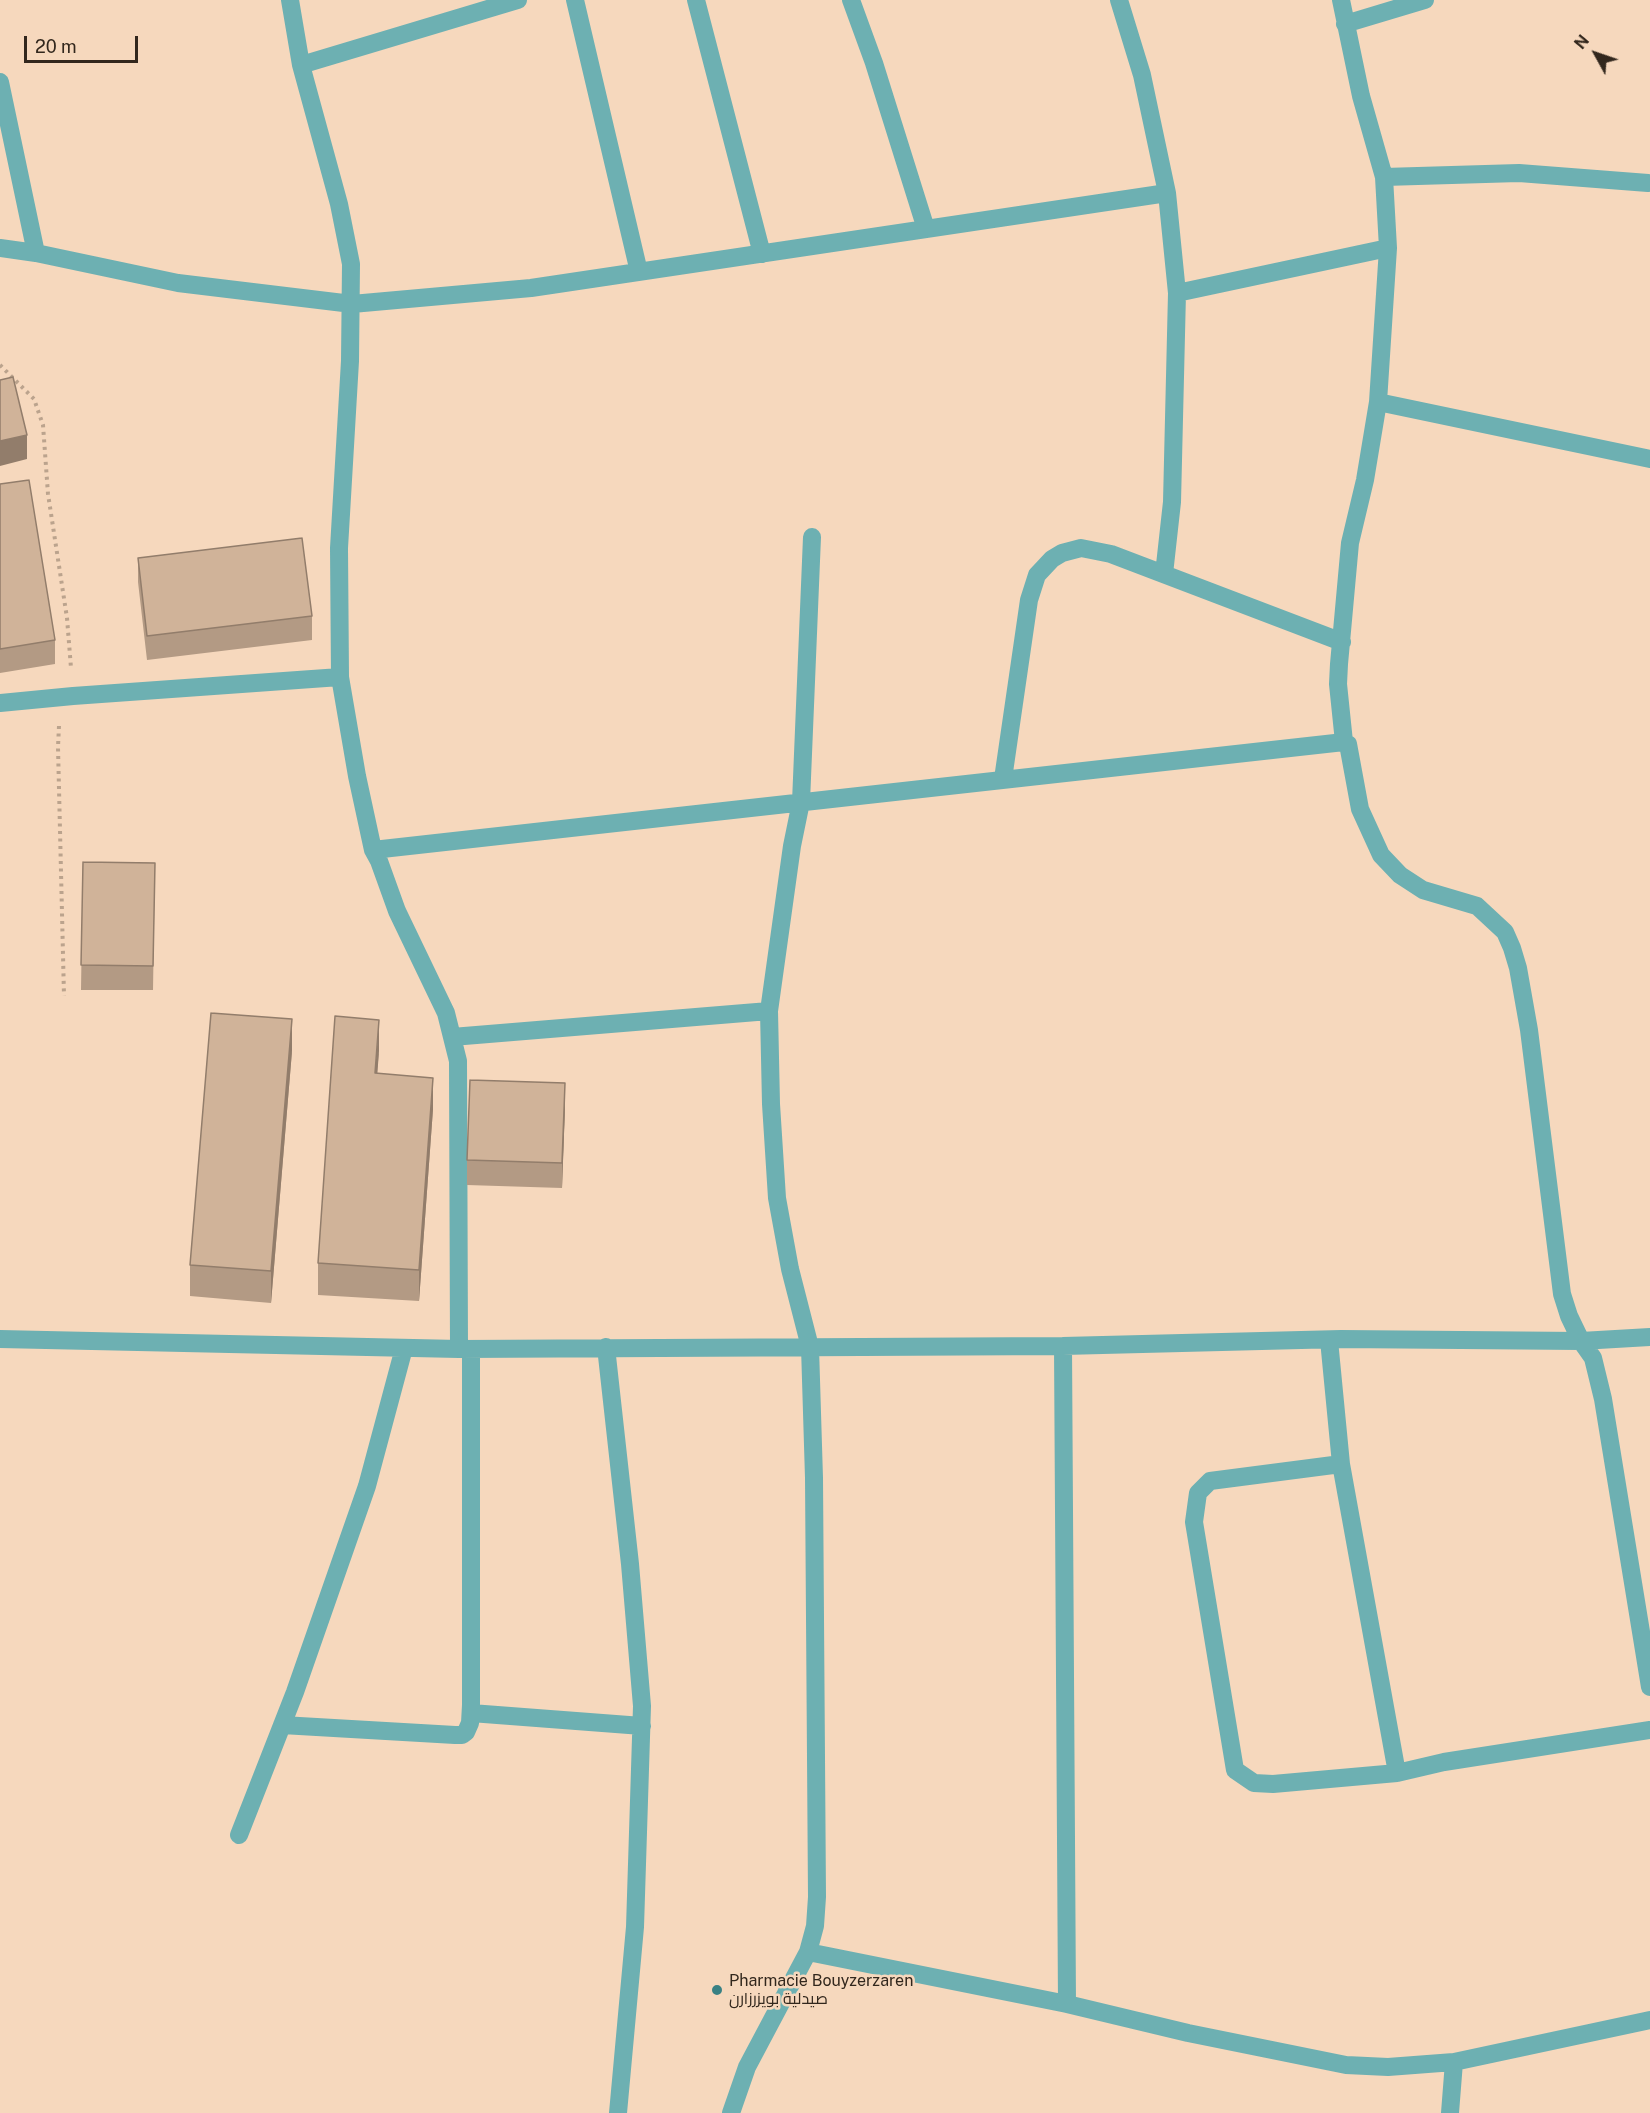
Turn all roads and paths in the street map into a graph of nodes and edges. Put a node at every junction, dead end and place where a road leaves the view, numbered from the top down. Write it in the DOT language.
graph roads {
  1 [pos="290,0"];
  2 [pos="518,0"];
  3 [pos="575,0"];
  4 [pos="696,0"];
  5 [pos="851,0"];
  6 [pos="1119,0"];
  7 [pos="1341,0"];
  8 [pos="1425,0"];
  9 [pos="1345,24"];
  10 [pos="301,65"];
  11 [pos="0,82"];
  12 [pos="1384,177"];
  13 [pos="1648,183"];
  14 [pos="1167,193"];
  15 [pos="926,229"];
  16 [pos="0,248"];
  17 [pos="1388,249"];
  18 [pos="36,253"];
  19 [pos="762,254"];
  20 [pos="639,272"];
  21 [pos="1177,293"];
  22 [pos="352,304"];
  23 [pos="0,365"];
  24 [pos="1378,402"];
  25 [pos="1650,459"];
  26 [pos="812,537"];
  27 [pos="1164,574"];
  28 [pos="1342,642"];
  29 [pos="340,677"];
  30 [pos="72,696"];
  31 [pos="0,703"];
  32 [pos="1344,742"];
  33 [pos="1004,779"];
  34 [pos="801,802"];
  35 [pos="373,850"];
  36 [pos="64,996"];
  37 [pos="769,1011"];
  38 [pos="452,1037"];
  39 [pos="1650,1337"];
  40 [pos="0,1338"];
  41 [pos="1329,1340"];
  42 [pos="1581,1341"];
  43 [pos="1064,1346"];
  44 [pos="606,1347"];
  45 [pos="810,1347"];
  46 [pos="404,1348"];
  47 [pos="465,1349"];
  48 [pos="1341,1464"];
  49 [pos="1650,1687"];
  50 [pos="471,1713"];
  51 [pos="282,1725"];
  52 [pos="642,1726"];
  53 [pos="1650,1730"];
  54 [pos="1397,1773"];
  55 [pos="239,1835"];
  56 [pos="808,1952"];
  57 [pos="1066,2004"];
  58 [pos="1650,2020"];
  59 [pos="1454,2062"];
  60 [pos="618,2113"];
  61 [pos="731,2113"];
  62 [pos="1450,2113"];
  1 -- 10 [label="street"];
  2 -- 10 [label="street"];
  3 -- 20 [label="street"];
  4 -- 19 [label="street"];
  5 -- 15 [label="street"];
  6 -- 14 [label="street"];
  7 -- 9 [label="street"];
  8 -- 9 [label="street"];
  9 -- 12 [label="street"];
  10 -- 22 [label="street"];
  11 -- 18 [label="street"];
  12 -- 13 [label="street"];
  12 -- 17 [label="street"];
  14 -- 15 [label="street"];
  14 -- 21 [label="street"];
  15 -- 19 [label="street"];
  16 -- 18 [label="street"];
  17 -- 21 [label="street"];
  17 -- 24 [label="street"];
  18 -- 22 [label="street"];
  19 -- 20 [label="street"];
  20 -- 22 [label="street"];
  21 -- 27 [label="street"];
  22 -- 29 [label="street"];
  23 -- 30 [label="path"];
  24 -- 25 [label="street"];
  24 -- 28 [label="street"];
  26 -- 34 [label="street"];
  27 -- 28 [label="street"];
  27 -- 33 [label="street"];
  28 -- 32 [label="street"];
  29 -- 30 [label="street"];
  29 -- 35 [label="street"];
  30 -- 31 [label="street"];
  30 -- 36 [label="path"];
  32 -- 33 [label="street"];
  32 -- 42 [label="street"];
  33 -- 34 [label="street"];
  34 -- 35 [label="street"];
  34 -- 37 [label="street"];
  35 -- 38 [label="street"];
  37 -- 38 [label="street"];
  37 -- 45 [label="street"];
  38 -- 47 [label="street"];
  39 -- 42 [label="street"];
  40 -- 46 [label="street"];
  41 -- 42 [label="street"];
  41 -- 43 [label="street"];
  41 -- 48 [label="street"];
  42 -- 49 [label="street"];
  43 -- 45 [label="street"];
  43 -- 57 [label="street"];
  44 -- 45 [label="street"];
  44 -- 47 [label="street"];
  44 -- 52 [label="street"];
  45 -- 56 [label="street"];
  46 -- 47 [label="street"];
  46 -- 51 [label="street"];
  47 -- 50 [label="street"];
  48 -- 54 [label="street"];
  48 -- 54 [label="street"];
  50 -- 51 [label="street"];
  50 -- 52 [label="street"];
  51 -- 55 [label="street"];
  52 -- 60 [label="street"];
  53 -- 54 [label="street"];
  56 -- 57 [label="street"];
  56 -- 61 [label="street"];
  57 -- 59 [label="street"];
  58 -- 59 [label="street"];
  59 -- 62 [label="street"];
}
